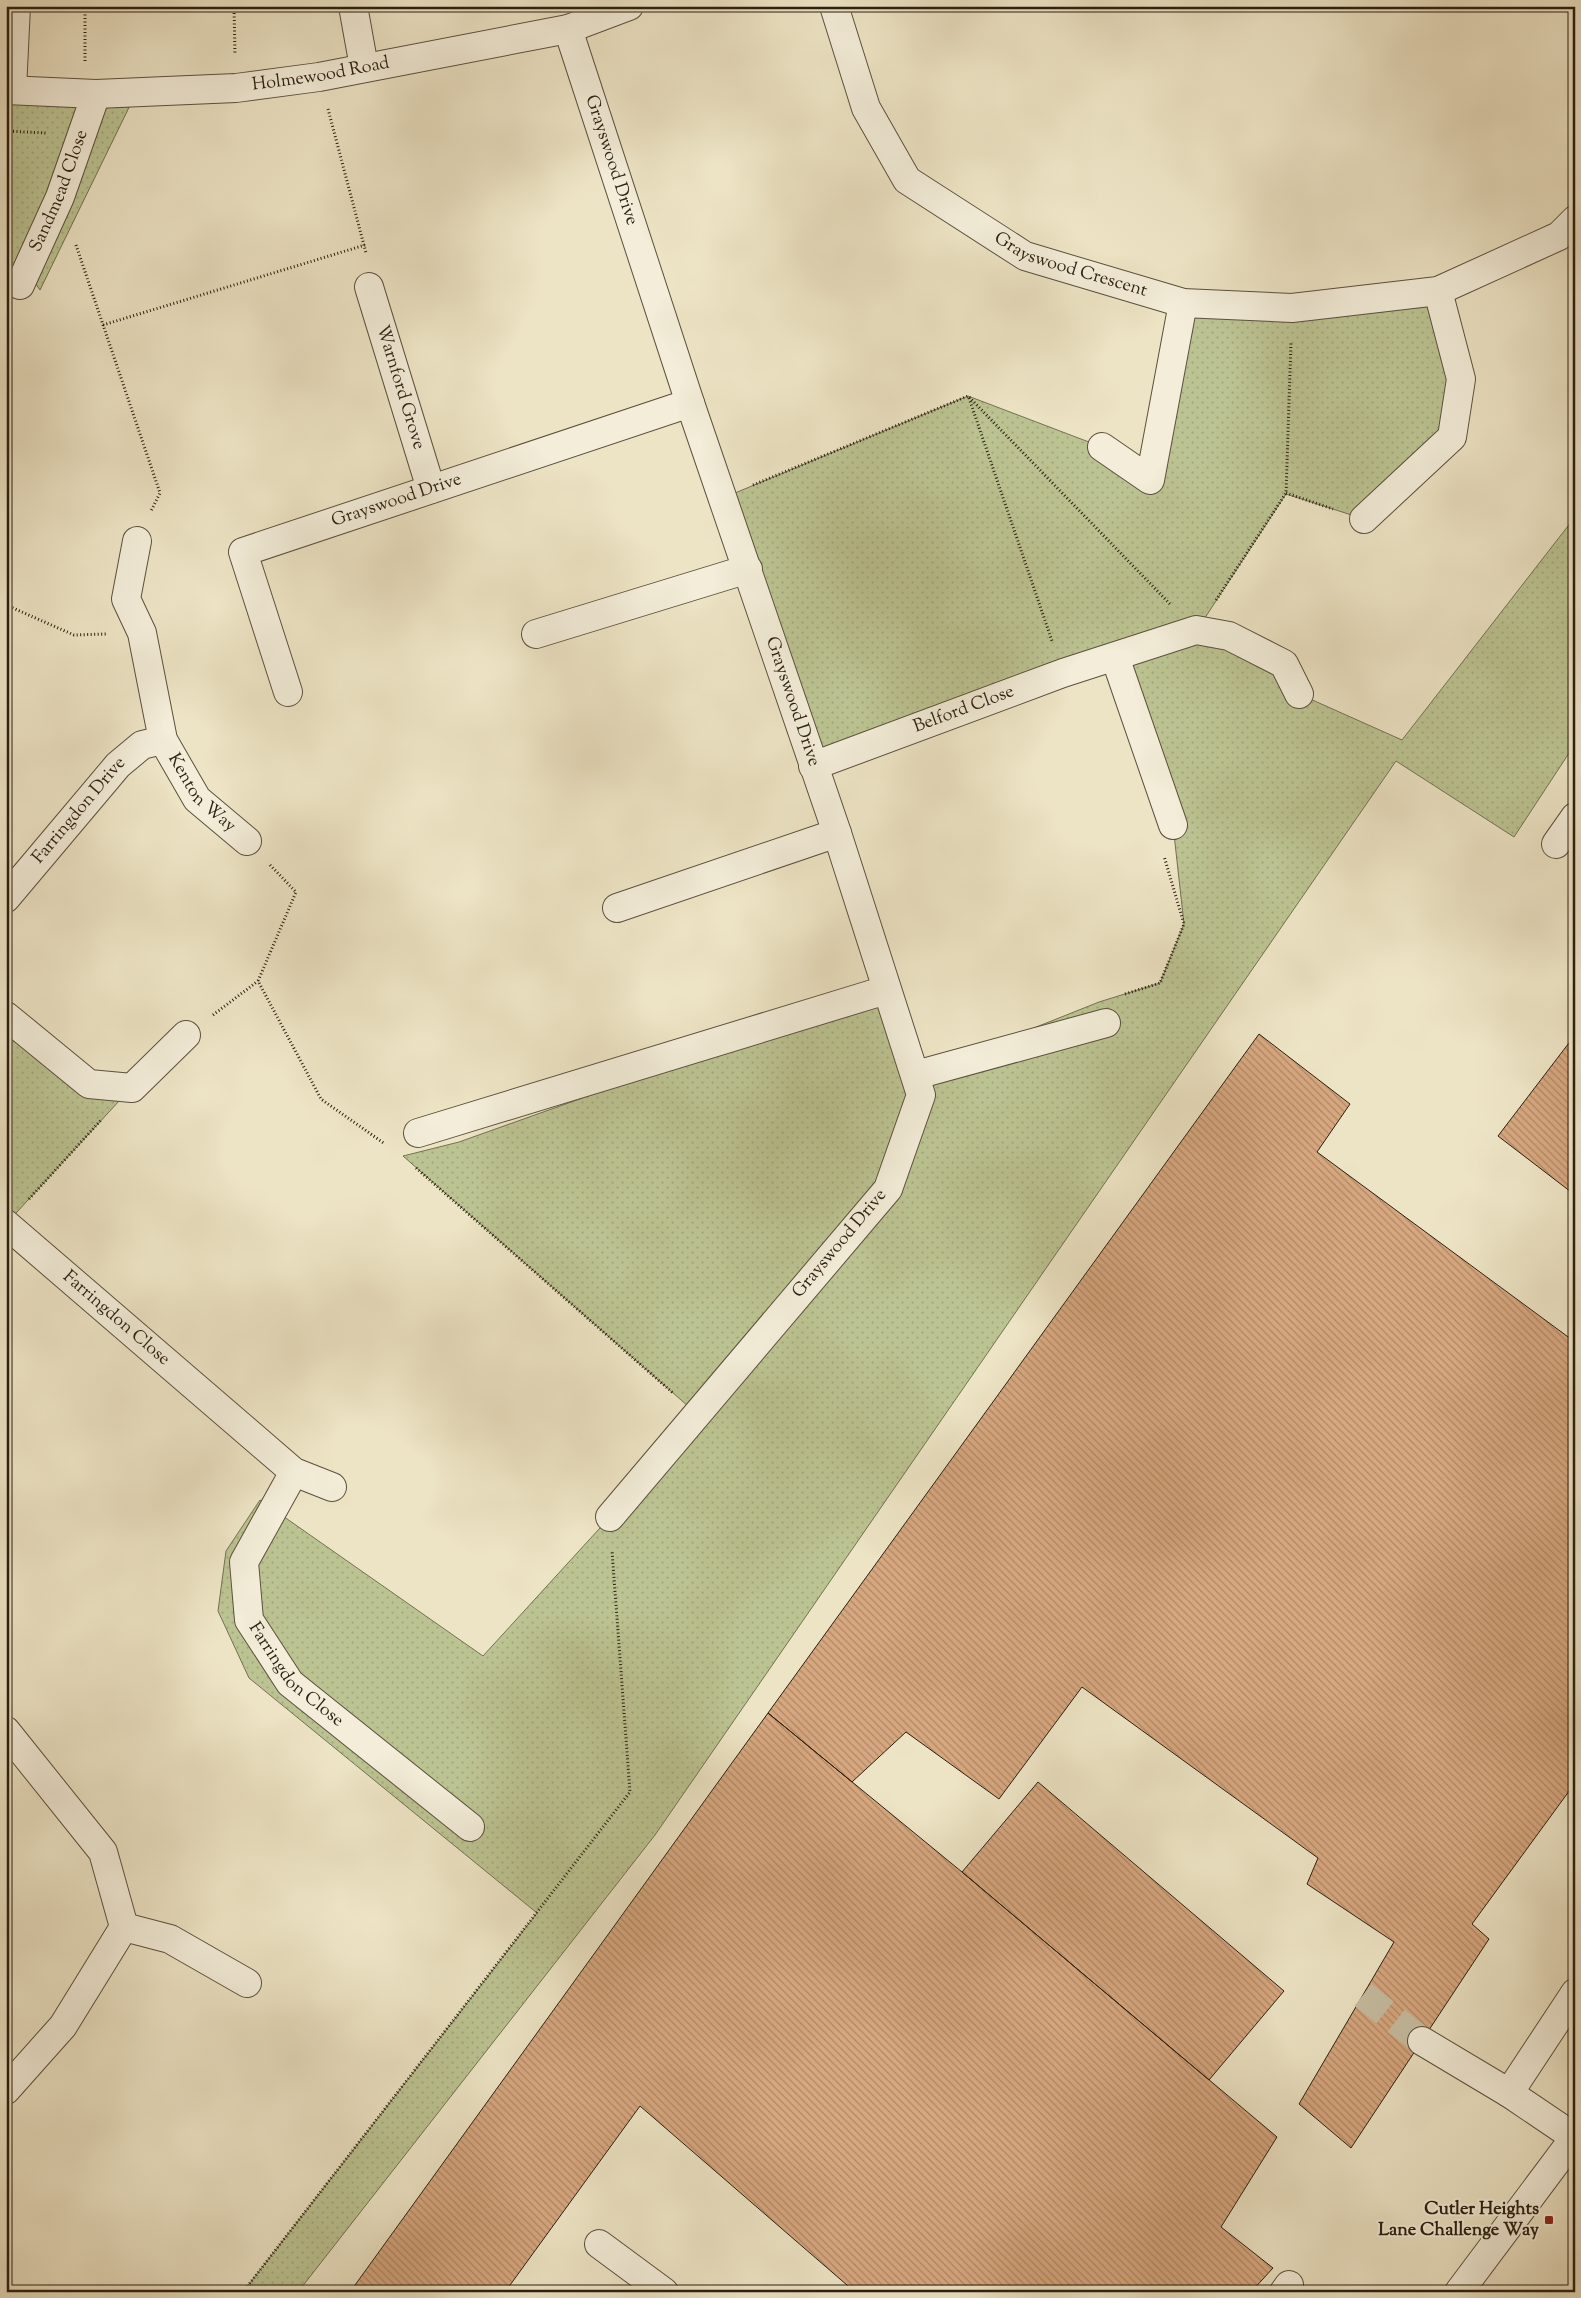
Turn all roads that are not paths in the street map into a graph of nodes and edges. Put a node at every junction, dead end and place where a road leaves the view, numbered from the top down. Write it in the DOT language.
graph roads {
  1 [pos="16,6"];
  2 [pos="353,6"];
  3 [pos="630,6"];
  4 [pos="834,6"];
  5 [pos="568,29"];
  6 [pos="364,67"];
  7 [pos="9,90"];
  8 [pos="90,93"];
  9 [pos="1575,220"];
  10 [pos="20,285"];
  11 [pos="368,287"];
  12 [pos="1438,291"];
  13 [pos="1184,303"];
  14 [pos="690,403"];
  15 [pos="1102,447"];
  16 [pos="431,488"];
  17 [pos="1364,519"];
  18 [pos="137,541"];
  19 [pos="748,569"];
  20 [pos="536,634"];
  21 [pos="1115,657"];
  22 [pos="288,692"];
  23 [pos="1299,694"];
  24 [pos="163,740"];
  25 [pos="813,766"];
  26 [pos="1575,817"];
  27 [pos="1173,825"];
  28 [pos="837,833"];
  29 [pos="247,841"];
  30 [pos="1556,844"];
  31 [pos="6,898"];
  32 [pos="617,908"];
  33 [pos="886,990"];
  34 [pos="6,1016"];
  35 [pos="1106,1023"];
  36 [pos="186,1035"];
  37 [pos="916,1075"];
  38 [pos="418,1133"];
  39 [pos="6,1224"];
  40 [pos="294,1472"];
  41 [pos="332,1487"];
  42 [pos="260,1500"];
  43 [pos="610,1518"];
  44 [pos="6,1731"];
  45 [pos="470,1827"];
  46 [pos="124,1927"];
  47 [pos="247,1983"];
  48 [pos="1575,1993"];
  49 [pos="1422,2041"];
  50 [pos="6,2090"];
  51 [pos="1509,2093"];
  52 [pos="1575,2137"];
  53 [pos="599,2244"];
  54 [pos="664,2292"];
  55 [pos="1459,2292"];
  1 -- 7 [label="street"];
  2 -- 6 [label="street"];
  3 -- 5 [label="street, Holmewood Road"];
  4 -- 13 [label="street, Grayswood Crescent"];
  5 -- 6 [label="street, Holmewood Road"];
  5 -- 14 [label="street, Grayswood Drive"];
  6 -- 8 [label="street, Holmewood Road"];
  7 -- 8 [label="street, Holmewood Road"];
  8 -- 10 [label="street, Sandmead Close"];
  9 -- 12 [label="street, Grayswood Crescent"];
  11 -- 16 [label="street, Warnford Grove"];
  12 -- 13 [label="street, Grayswood Crescent"];
  12 -- 17 [label="street"];
  13 -- 15 [label="street"];
  14 -- 16 [label="street, Grayswood Drive"];
  14 -- 19 [label="street, Grayswood Drive"];
  16 -- 22 [label="street, Grayswood Drive"];
  18 -- 24 [label="street, Kenton Way"];
  19 -- 20 [label="street"];
  19 -- 25 [label="street, Grayswood Drive"];
  21 -- 23 [label="street, Belford Close"];
  21 -- 25 [label="street, Belford Close"];
  21 -- 27 [label="street"];
  24 -- 29 [label="street, Kenton Way"];
  24 -- 31 [label="street, Farringdon Drive"];
  25 -- 28 [label="street, Grayswood Drive"];
  26 -- 30 [label="street"];
  28 -- 32 [label="street"];
  28 -- 33 [label="street, Grayswood Drive"];
  33 -- 37 [label="street, Grayswood Drive"];
  33 -- 38 [label="street"];
  34 -- 36 [label="street"];
  35 -- 37 [label="street"];
  37 -- 43 [label="street, Grayswood Drive"];
  39 -- 40 [label="street, Farringdon Close"];
  40 -- 41 [label="street, Farringdon Close"];
  40 -- 42 [label="street"];
  40 -- 45 [label="street, Farringdon Close"];
  44 -- 46 [label="street"];
  46 -- 47 [label="street"];
  46 -- 50 [label="street"];
  48 -- 51 [label="street"];
  49 -- 51 [label="street"];
  51 -- 52 [label="street"];
  52 -- 55 [label="street"];
  53 -- 54 [label="street"];
}
